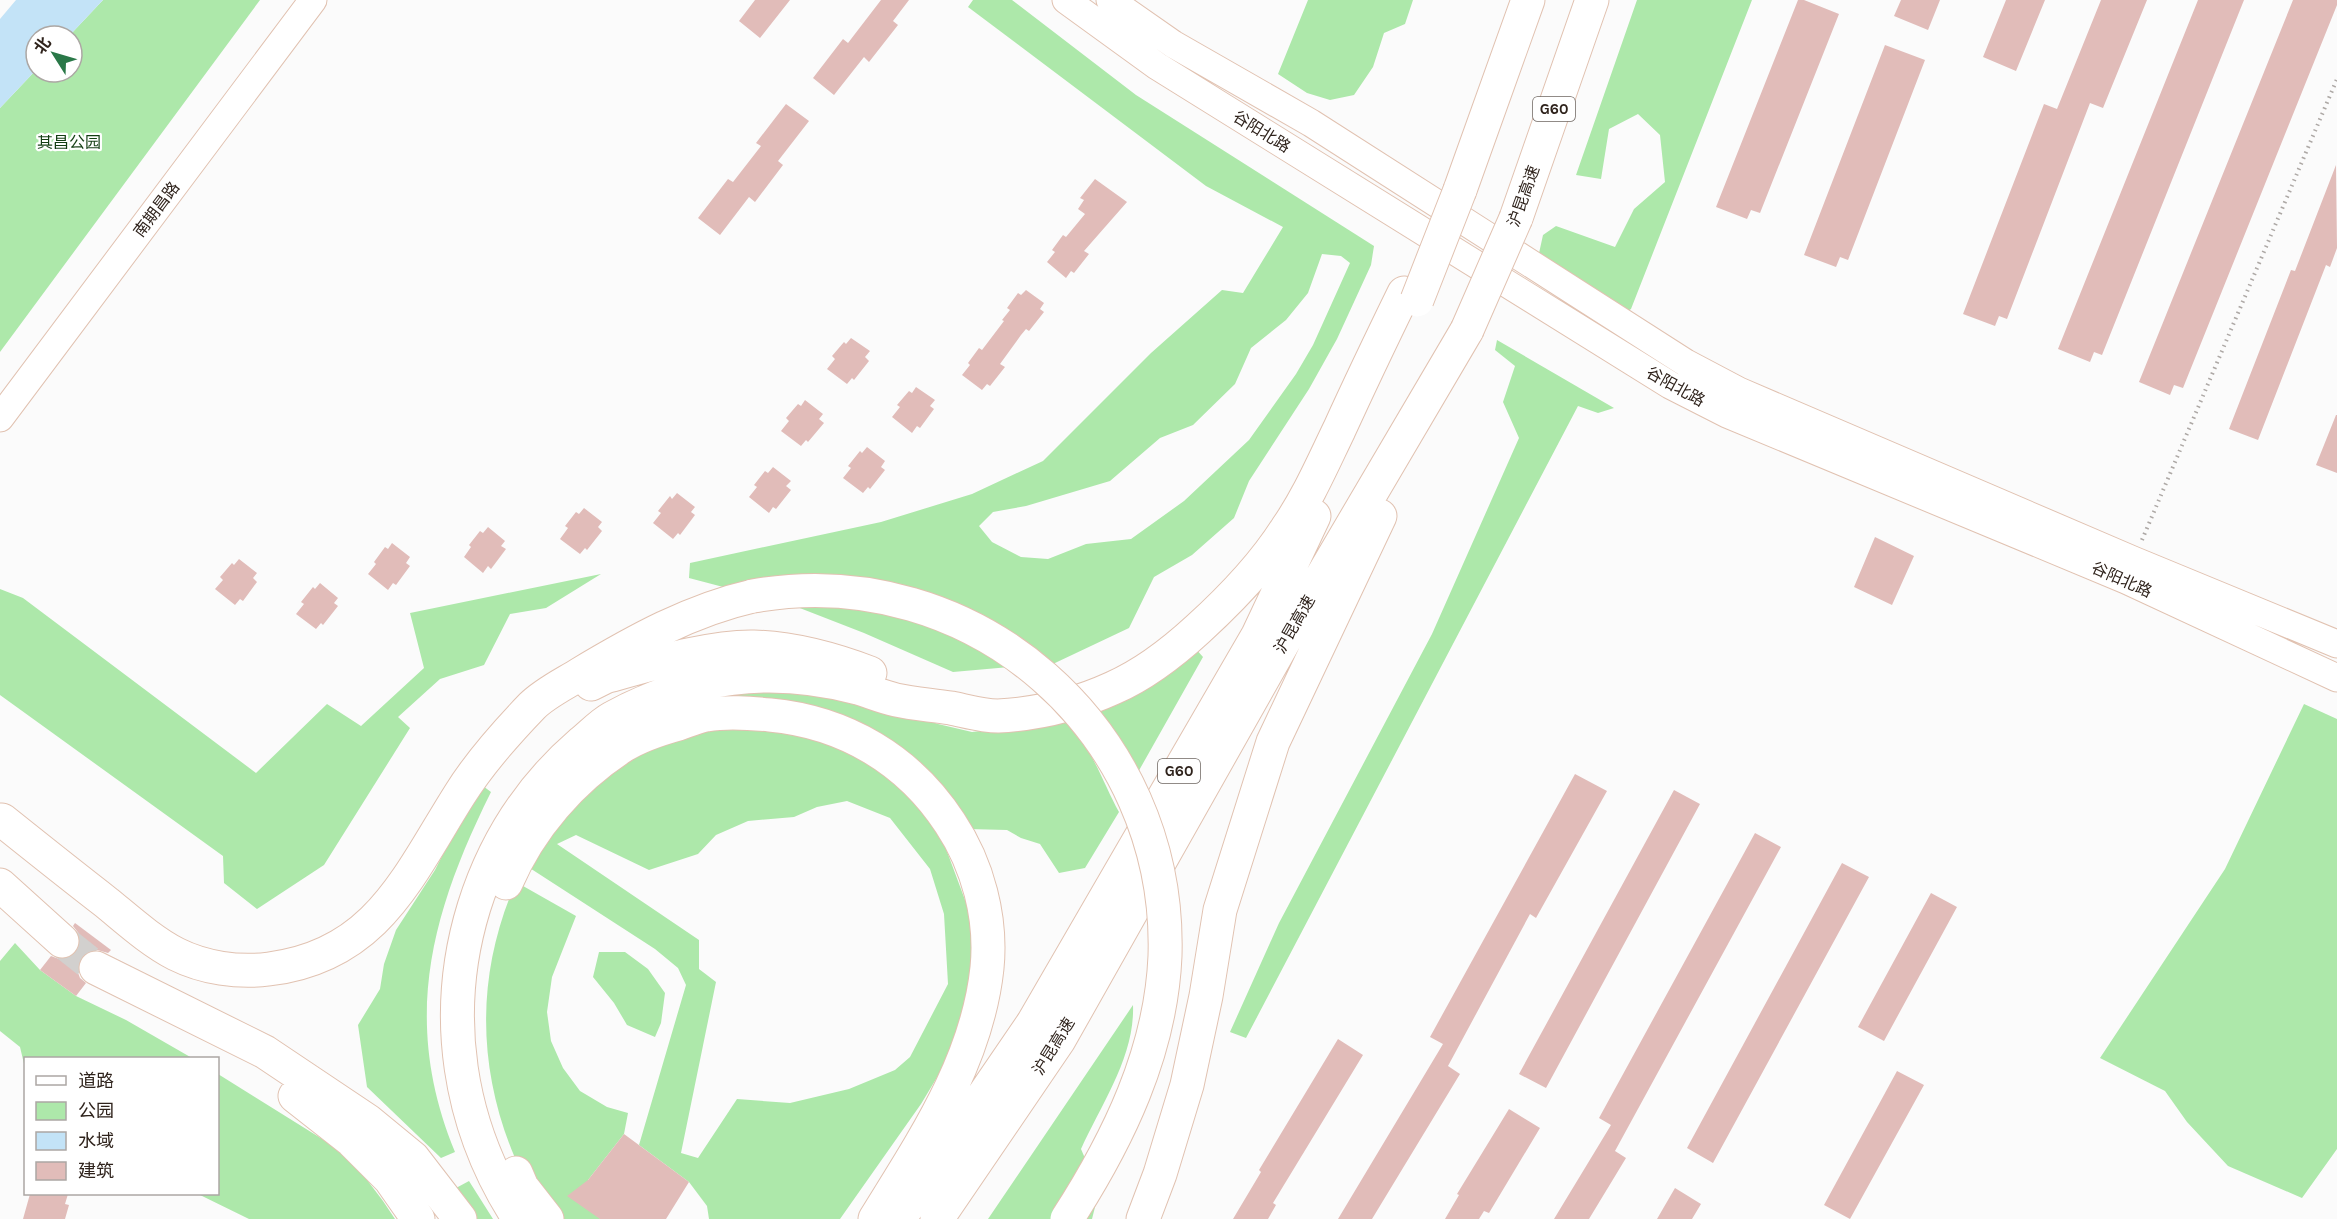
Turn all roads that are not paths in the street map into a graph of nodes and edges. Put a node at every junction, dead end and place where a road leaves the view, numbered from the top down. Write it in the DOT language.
graph roads {
  1 [pos="313,0"];
  2 [pos="1066,0"];
  3 [pos="1110,0"];
  4 [pos="1522,0"];
  5 [pos="1528,0"];
  6 [pos="1592,0"];
  7 [pos="1455,187"];
  8 [pos="1410,296"];
  9 [pos="1467,330"];
  10 [pos="0,418"];
  11 [pos="2337,644"];
  12 [pos="2337,678"];
  13 [pos="942,706"];
  14 [pos="507,733"];
  15 [pos="2,820"];
  16 [pos="0,885"];
  17 [pos="62,941"];
  18 [pos="418,1219"];
  19 [pos="460,1219"];
  20 [pos="519,1219"];
  21 [pos="547,1219"];
  22 [pos="875,1219"];
  23 [pos="899,1219"];
  24 [pos="938,1219"];
  25 [pos="1067,1219"];
  26 [pos="1143,1219"];
  1 -- 10 [label="main road, 南期昌路"];
  2 -- 12 [label="main road, 谷阳北路"];
  3 -- 11 [label="main road, 谷阳北路"];
  4 -- 7 [label="highway"];
  5 -- 7 [label="highway, 沪昆高速 / G60"];
  6 -- 9 [label="highway, 沪昆高速 / G60, bridge"];
  7 -- 8 [label="highway, 沪昆高速 / G60, bridge"];
  8 -- 13 [label="highway"];
  8 -- 23 [label="highway, 沪昆高速 / G60"];
  9 -- 24 [label="highway, 沪昆高速 / G60"];
  9 -- 26 [label="highway"];
  13 -- 14 [label="highway"];
  13 -- 20 [label="highway"];
  14 -- 15 [label="highway"];
  14 -- 25 [label="highway, bridge"];
  16 -- 17 [label="highway"];
  18 -- 19 [label="highway"];
  21 -- 22 [label="highway"];
}
